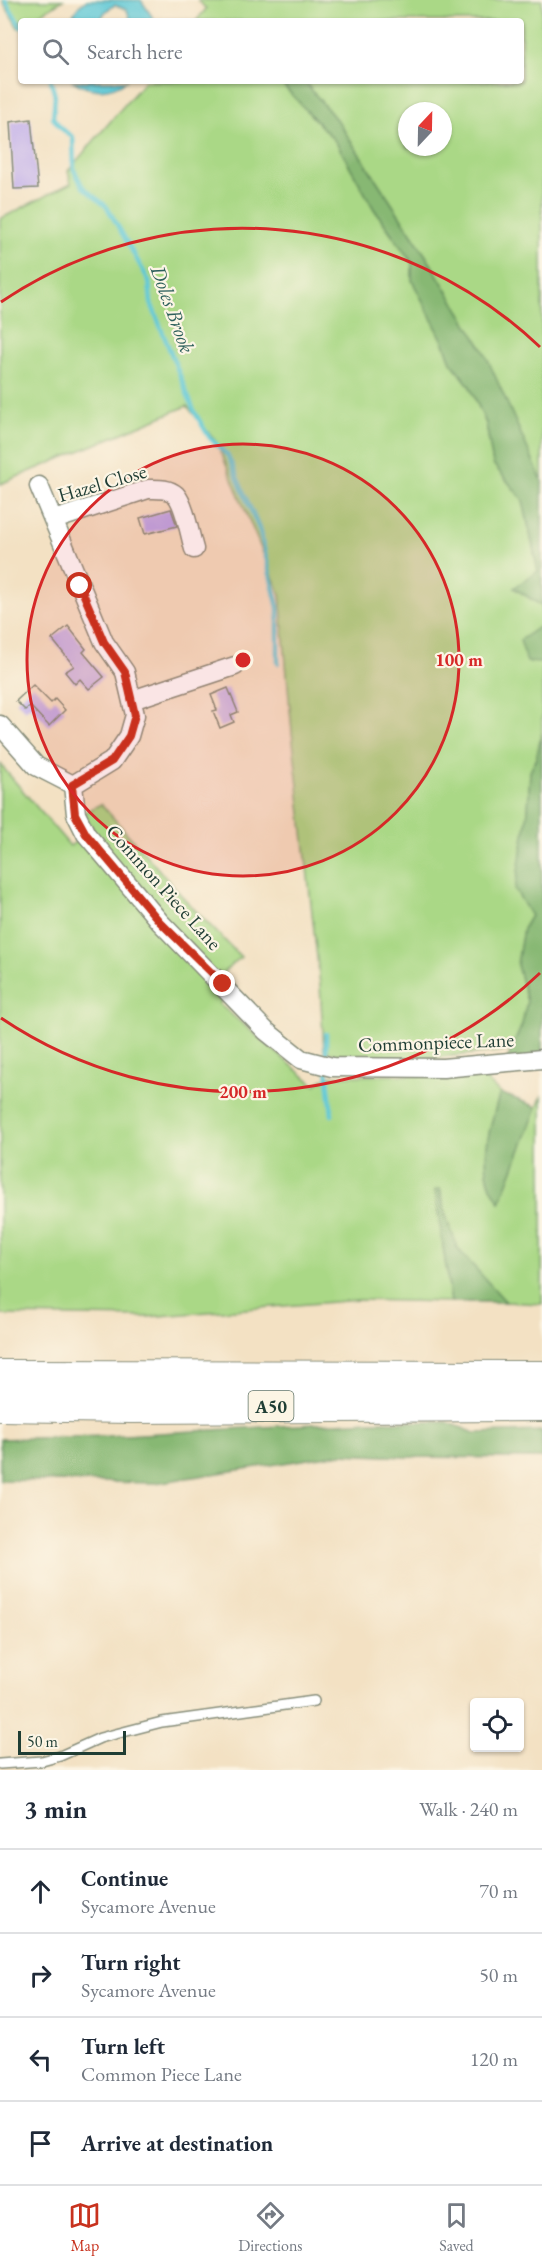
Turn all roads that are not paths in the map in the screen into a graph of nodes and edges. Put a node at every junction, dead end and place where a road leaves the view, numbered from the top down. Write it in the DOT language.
graph roads {
  1 [pos="39,486"];
  2 [pos="54,520"];
  3 [pos="194,549"];
  4 [pos="235,666"];
  5 [pos="132,700"];
  6 [pos="0,724"];
  7 [pos="72,785"];
  8 [pos="542,1059"];
  9 [pos="326,1066"];
  10 [pos="0,1376"];
  11 [pos="542,1377"];
  12 [pos="0,1405"];
  13 [pos="542,1405"];
  14 [pos="314,1701"];
  15 [pos="0,1764"];
  1 -- 2 [label="street"];
  2 -- 3 [label="street, Hazel Close"];
  2 -- 5 [label="street"];
  4 -- 5 [label="street"];
  5 -- 7 [label="street"];
  6 -- 7 [label="street"];
  7 -- 9 [label="street, Common Piece Lane"];
  8 -- 9 [label="street, Commonpiece Lane"];
  10 -- 11 [label="highway, A50"];
  12 -- 13 [label="highway, A50"];
  14 -- 15 [label="lane"];
}
